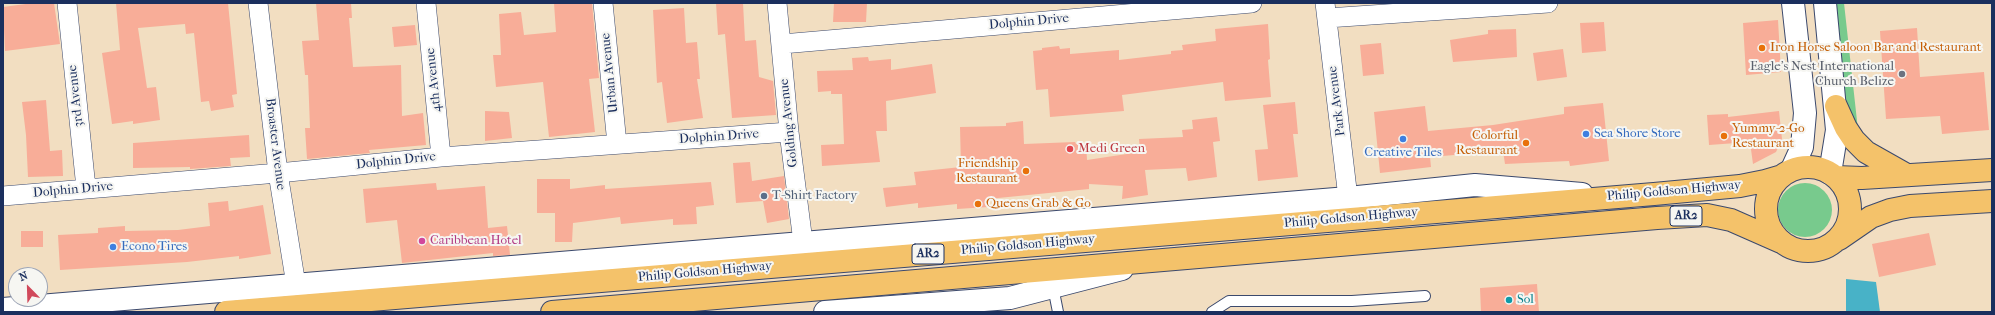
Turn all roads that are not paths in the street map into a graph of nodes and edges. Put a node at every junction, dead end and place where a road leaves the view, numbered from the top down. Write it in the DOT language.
graph roads {
  1 [pos="67,3"];
  2 [pos="258,3"];
  3 [pos="426,3"];
  4 [pos="603,3"];
  5 [pos="777,3"];
  6 [pos="1252,3"];
  7 [pos="1548,3"];
  8 [pos="1793,3"];
  9 [pos="1825,3"];
  10 [pos="1487,5"];
  11 [pos="1326,11"];
  12 [pos="782,44"];
  13 [pos="1836,106"];
  14 [pos="789,132"];
  15 [pos="617,144"];
  16 [pos="441,157"];
  17 [pos="1992,170"];
  18 [pos="1787,172"];
  19 [pos="278,173"];
  20 [pos="1905,174"];
  21 [pos="1833,175"];
  22 [pos="86,188"];
  23 [pos="3,196"];
  24 [pos="1613,197"];
  25 [pos="1348,198"];
  26 [pos="1992,201"];
  27 [pos="803,242"];
  28 [pos="1781,242"];
  29 [pos="1833,243"];
  30 [pos="1147,263"];
  31 [pos="296,285"];
  32 [pos="1053,287"];
  33 [pos="1425,296"];
  34 [pos="3,309"];
  35 [pos="226,312"];
  36 [pos="552,312"];
  37 [pos="825,312"];
  38 [pos="1058,312"];
  39 [pos="1212,312"];
  1 -- 22 [label="street, 3rd Avenue"];
  2 -- 19 [label="street, Broaster Avenue"];
  3 -- 16 [label="street, 4th Avenue"];
  4 -- 15 [label="street, Urban Avenue"];
  5 -- 12 [label="street, Golding Avenue"];
  6 -- 12 [label="street, Dolphin Drive"];
  7 -- 10 [label="street"];
  8 -- 18 [label="street"];
  9 -- 13 [label="street"];
  10 -- 11 [label="street"];
  11 -- 25 [label="street, Park Avenue"];
  12 -- 14 [label="street, Golding Avenue"];
  13 -- 20 [label="main road"];
  13 -- 21 [label="street"];
  14 -- 15 [label="street, Dolphin Drive"];
  14 -- 27 [label="street, Golding Avenue"];
  15 -- 16 [label="street, Dolphin Drive"];
  16 -- 19 [label="street, Dolphin Drive"];
  17 -- 20 [label="main road"];
  18 -- 21 [label="main road"];
  18 -- 24 [label="main road, Philip Goldson Highway / AR2"];
  18 -- 28 [label="main road"];
  19 -- 22 [label="street, Dolphin Drive"];
  19 -- 31 [label="street, Broaster Avenue"];
  20 -- 21 [label="main road"];
  21 -- 29 [label="main road"];
  22 -- 23 [label="street, Dolphin Drive"];
  24 -- 25 [label="street"];
  24 -- 35 [label="main road, Philip Goldson Highway / AR2"];
  25 -- 27 [label="street"];
  26 -- 29 [label="main road"];
  27 -- 31 [label="street"];
  28 -- 29 [label="main road"];
  28 -- 30 [label="main road, Philip Goldson Highway / AR2"];
  30 -- 32 [label="street"];
  30 -- 36 [label="main road, Philip Goldson Highway / AR2"];
  31 -- 34 [label="street"];
  32 -- 37 [label="street"];
  32 -- 38 [label="lane"];
  33 -- 39 [label="lane"];
}
